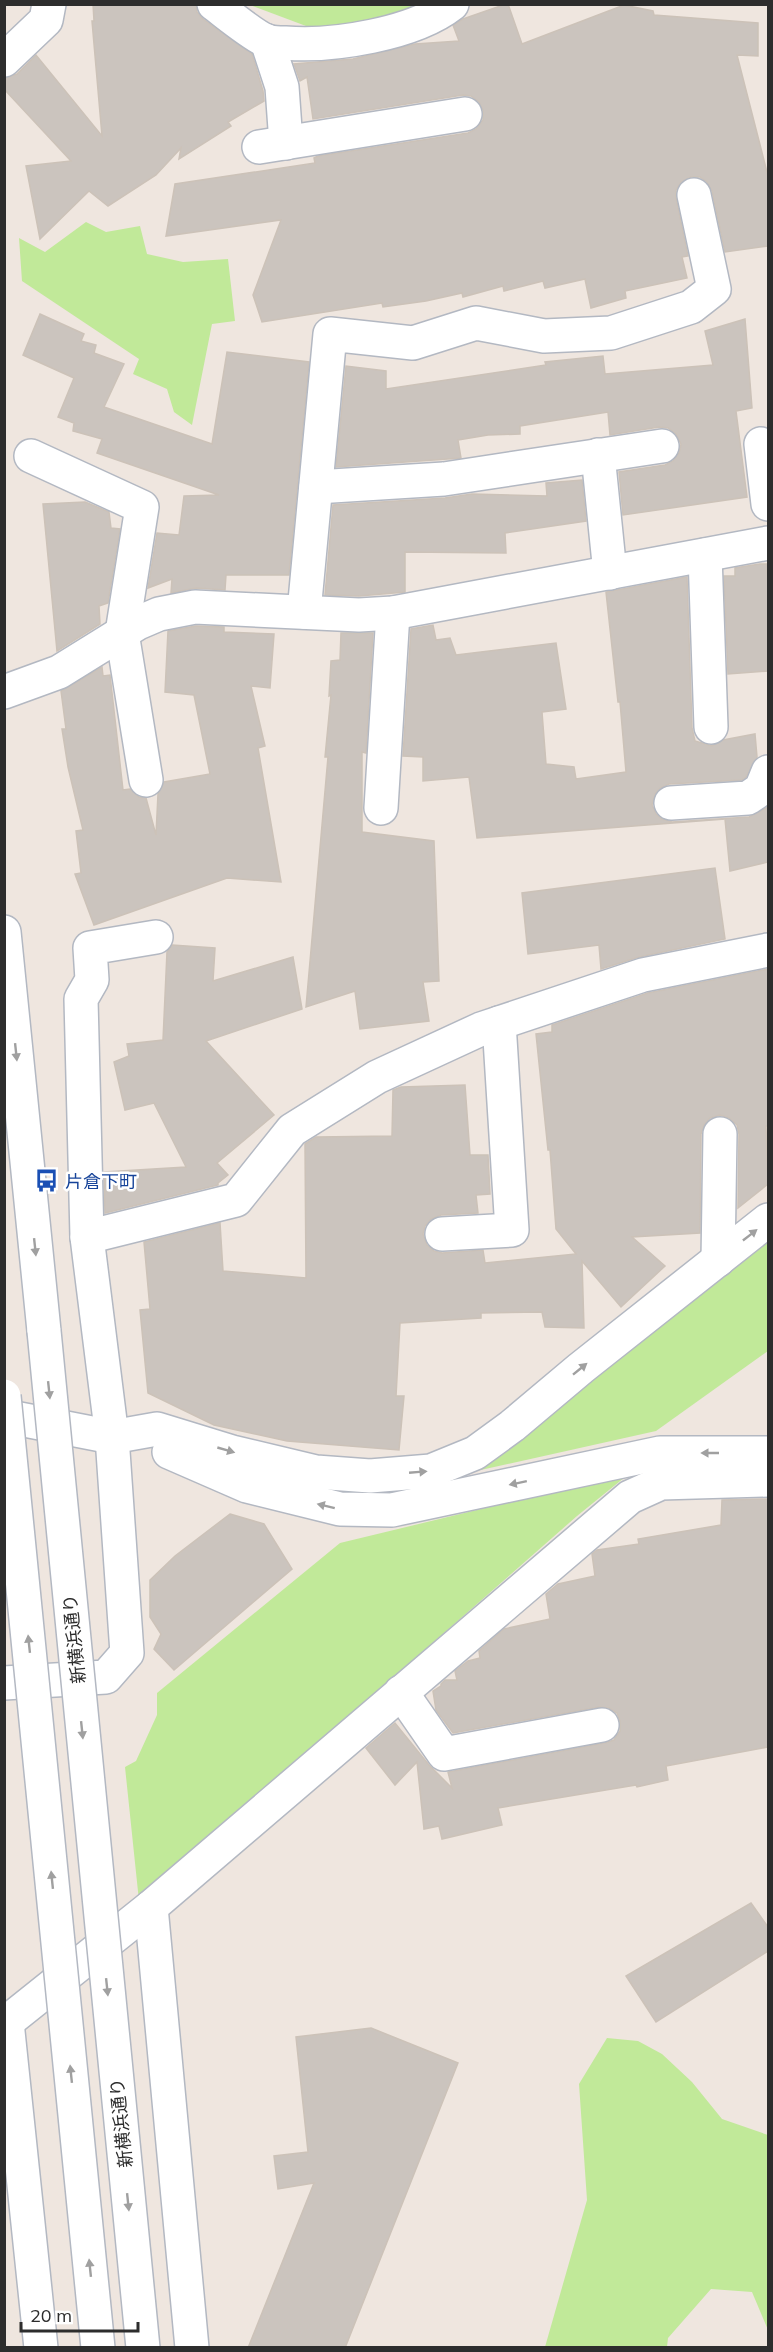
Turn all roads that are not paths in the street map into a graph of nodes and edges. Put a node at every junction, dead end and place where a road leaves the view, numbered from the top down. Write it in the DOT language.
graph roads {
  1 [pos="49,4"];
  2 [pos="214,4"];
  3 [pos="452,4"];
  4 [pos="267,41"];
  5 [pos="4,60"];
  6 [pos="465,114"];
  7 [pos="694,195"];
  8 [pos="760,444"];
  9 [pos="662,446"];
  10 [pos="598,455"];
  11 [pos="31,456"];
  12 [pos="316,487"];
  13 [pos="768,504"];
  14 [pos="768,543"];
  15 [pos="705,555"];
  16 [pos="610,573"];
  17 [pos="304,612"];
  18 [pos="393,613"];
  19 [pos="122,633"];
  20 [pos="4,692"];
  21 [pos="711,727"];
  22 [pos="768,772"];
  23 [pos="146,780"];
  24 [pos="671,803"];
  25 [pos="381,808"];
  26 [pos="4,932"];
  27 [pos="156,937"];
  28 [pos="768,950"];
  29 [pos="499,1023"];
  30 [pos="720,1134"];
  31 [pos="768,1220"];
  32 [pos="442,1234"];
  33 [pos="87,1237"];
  34 [pos="718,1260"];
  35 [pos="4,1396"];
  36 [pos="4,1416"];
  37 [pos="121,1436"];
  38 [pos="768,1452"];
  39 [pos="768,1480"];
  40 [pos="4,1683"];
  41 [pos="401,1692"];
  42 [pos="602,1725"];
  43 [pos="151,1907"];
  44 [pos="6,2023"];
  45 [pos="41,2348"];
  46 [pos="98,2348"];
  47 [pos="142,2348"];
  48 [pos="192,2348"];
  1 -- 5 [label="street"];
  2 -- 4 [label="street"];
  3 -- 4 [label="street"];
  4 -- 6 [label="street"];
  7 -- 12 [label="street"];
  8 -- 13 [label="street"];
  9 -- 10 [label="street"];
  10 -- 12 [label="street"];
  10 -- 16 [label="street"];
  11 -- 19 [label="street"];
  12 -- 17 [label="street"];
  14 -- 15 [label="street"];
  15 -- 16 [label="street"];
  15 -- 21 [label="street"];
  16 -- 18 [label="street"];
  17 -- 18 [label="street"];
  17 -- 19 [label="street"];
  18 -- 25 [label="street"];
  19 -- 20 [label="street"];
  19 -- 23 [label="street"];
  22 -- 24 [label="street"];
  26 -- 47 [label="street, 新横浜通り, one-way, bridge"];
  27 -- 33 [label="street"];
  28 -- 29 [label="street"];
  29 -- 32 [label="street"];
  29 -- 33 [label="street"];
  30 -- 34 [label="street"];
  34 -- 31 [label="street, one-way"];
  33 -- 37 [label="street"];
  37 -- 34 [label="street, one-way"];
  46 -- 35 [label="street, one-way, bridge"];
  36 -- 37 [label="street"];
  38 -- 37 [label="street, one-way"];
  37 -- 40 [label="street"];
  39 -- 41 [label="street"];
  41 -- 42 [label="street"];
  41 -- 43 [label="street"];
  43 -- 44 [label="street"];
  43 -- 48 [label="street"];
  44 -- 45 [label="street"];
}
